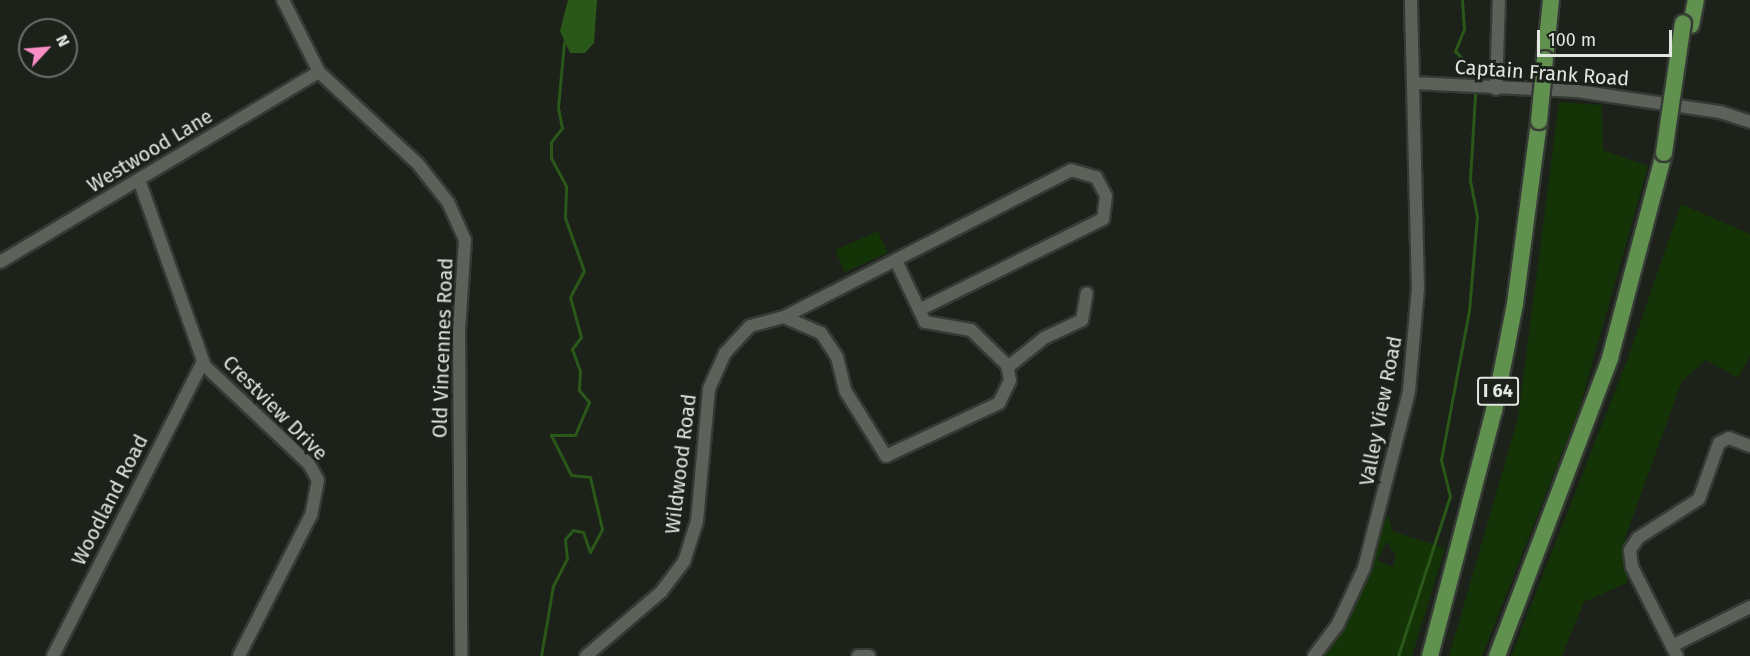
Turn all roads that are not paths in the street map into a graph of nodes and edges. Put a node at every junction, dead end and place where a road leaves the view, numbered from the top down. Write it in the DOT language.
graph roads {
  1 [pos="283,0"];
  2 [pos="1411,0"];
  3 [pos="1499,0"];
  4 [pos="1545,0"];
  5 [pos="1551,0"];
  6 [pos="1685,0"];
  7 [pos="1696,0"];
  8 [pos="1687,24"];
  9 [pos="1545,59"];
  10 [pos="319,72"];
  11 [pos="1413,83"];
  12 [pos="1496,89"];
  13 [pos="1750,122"];
  14 [pos="139,180"];
  15 [pos="896,261"];
  16 [pos="0,262"];
  17 [pos="1087,293"];
  18 [pos="919,310"];
  19 [pos="784,317"];
  20 [pos="203,362"];
  21 [pos="1008,367"];
  22 [pos="1750,446"];
  23 [pos="1750,607"];
  24 [pos="1674,651"];
  25 [pos="53,656"];
  26 [pos="238,656"];
  27 [pos="461,656"];
  28 [pos="586,656"];
  29 [pos="858,656"];
  30 [pos="869,656"];
  31 [pos="1314,656"];
  32 [pos="1430,656"];
  33 [pos="1497,656"];
  1 -- 10 [label="street, Old Vincennes Road"];
  2 -- 11 [label="street"];
  3 -- 12 [label="street"];
  4 -- 9 [label="highway, I 64"];
  5 -- 9 [label="highway"];
  6 -- 8 [label="highway"];
  7 -- 8 [label="highway"];
  8 -- 33 [label="highway, bridge"];
  9 -- 32 [label="highway, I 64, bridge"];
  10 -- 14 [label="street, Westwood Lane"];
  10 -- 27 [label="street, Old Vincennes Road"];
  11 -- 12 [label="street, Captain Frank Road"];
  11 -- 31 [label="street, Valley View Road"];
  12 -- 13 [label="street, Captain Frank Road"];
  14 -- 16 [label="street, Westwood Lane"];
  14 -- 20 [label="street, Crestview Drive"];
  15 -- 18 [label="street"];
  15 -- 18 [label="street, Wildwood Road"];
  15 -- 19 [label="street, Wildwood Road"];
  17 -- 21 [label="street"];
  18 -- 21 [label="street"];
  19 -- 21 [label="street"];
  19 -- 28 [label="street, Wildwood Road"];
  20 -- 25 [label="street, Woodland Road"];
  20 -- 26 [label="street, Crestview Drive"];
  22 -- 24 [label="street"];
  23 -- 24 [label="street"];
  29 -- 30 [label="street"];
}
